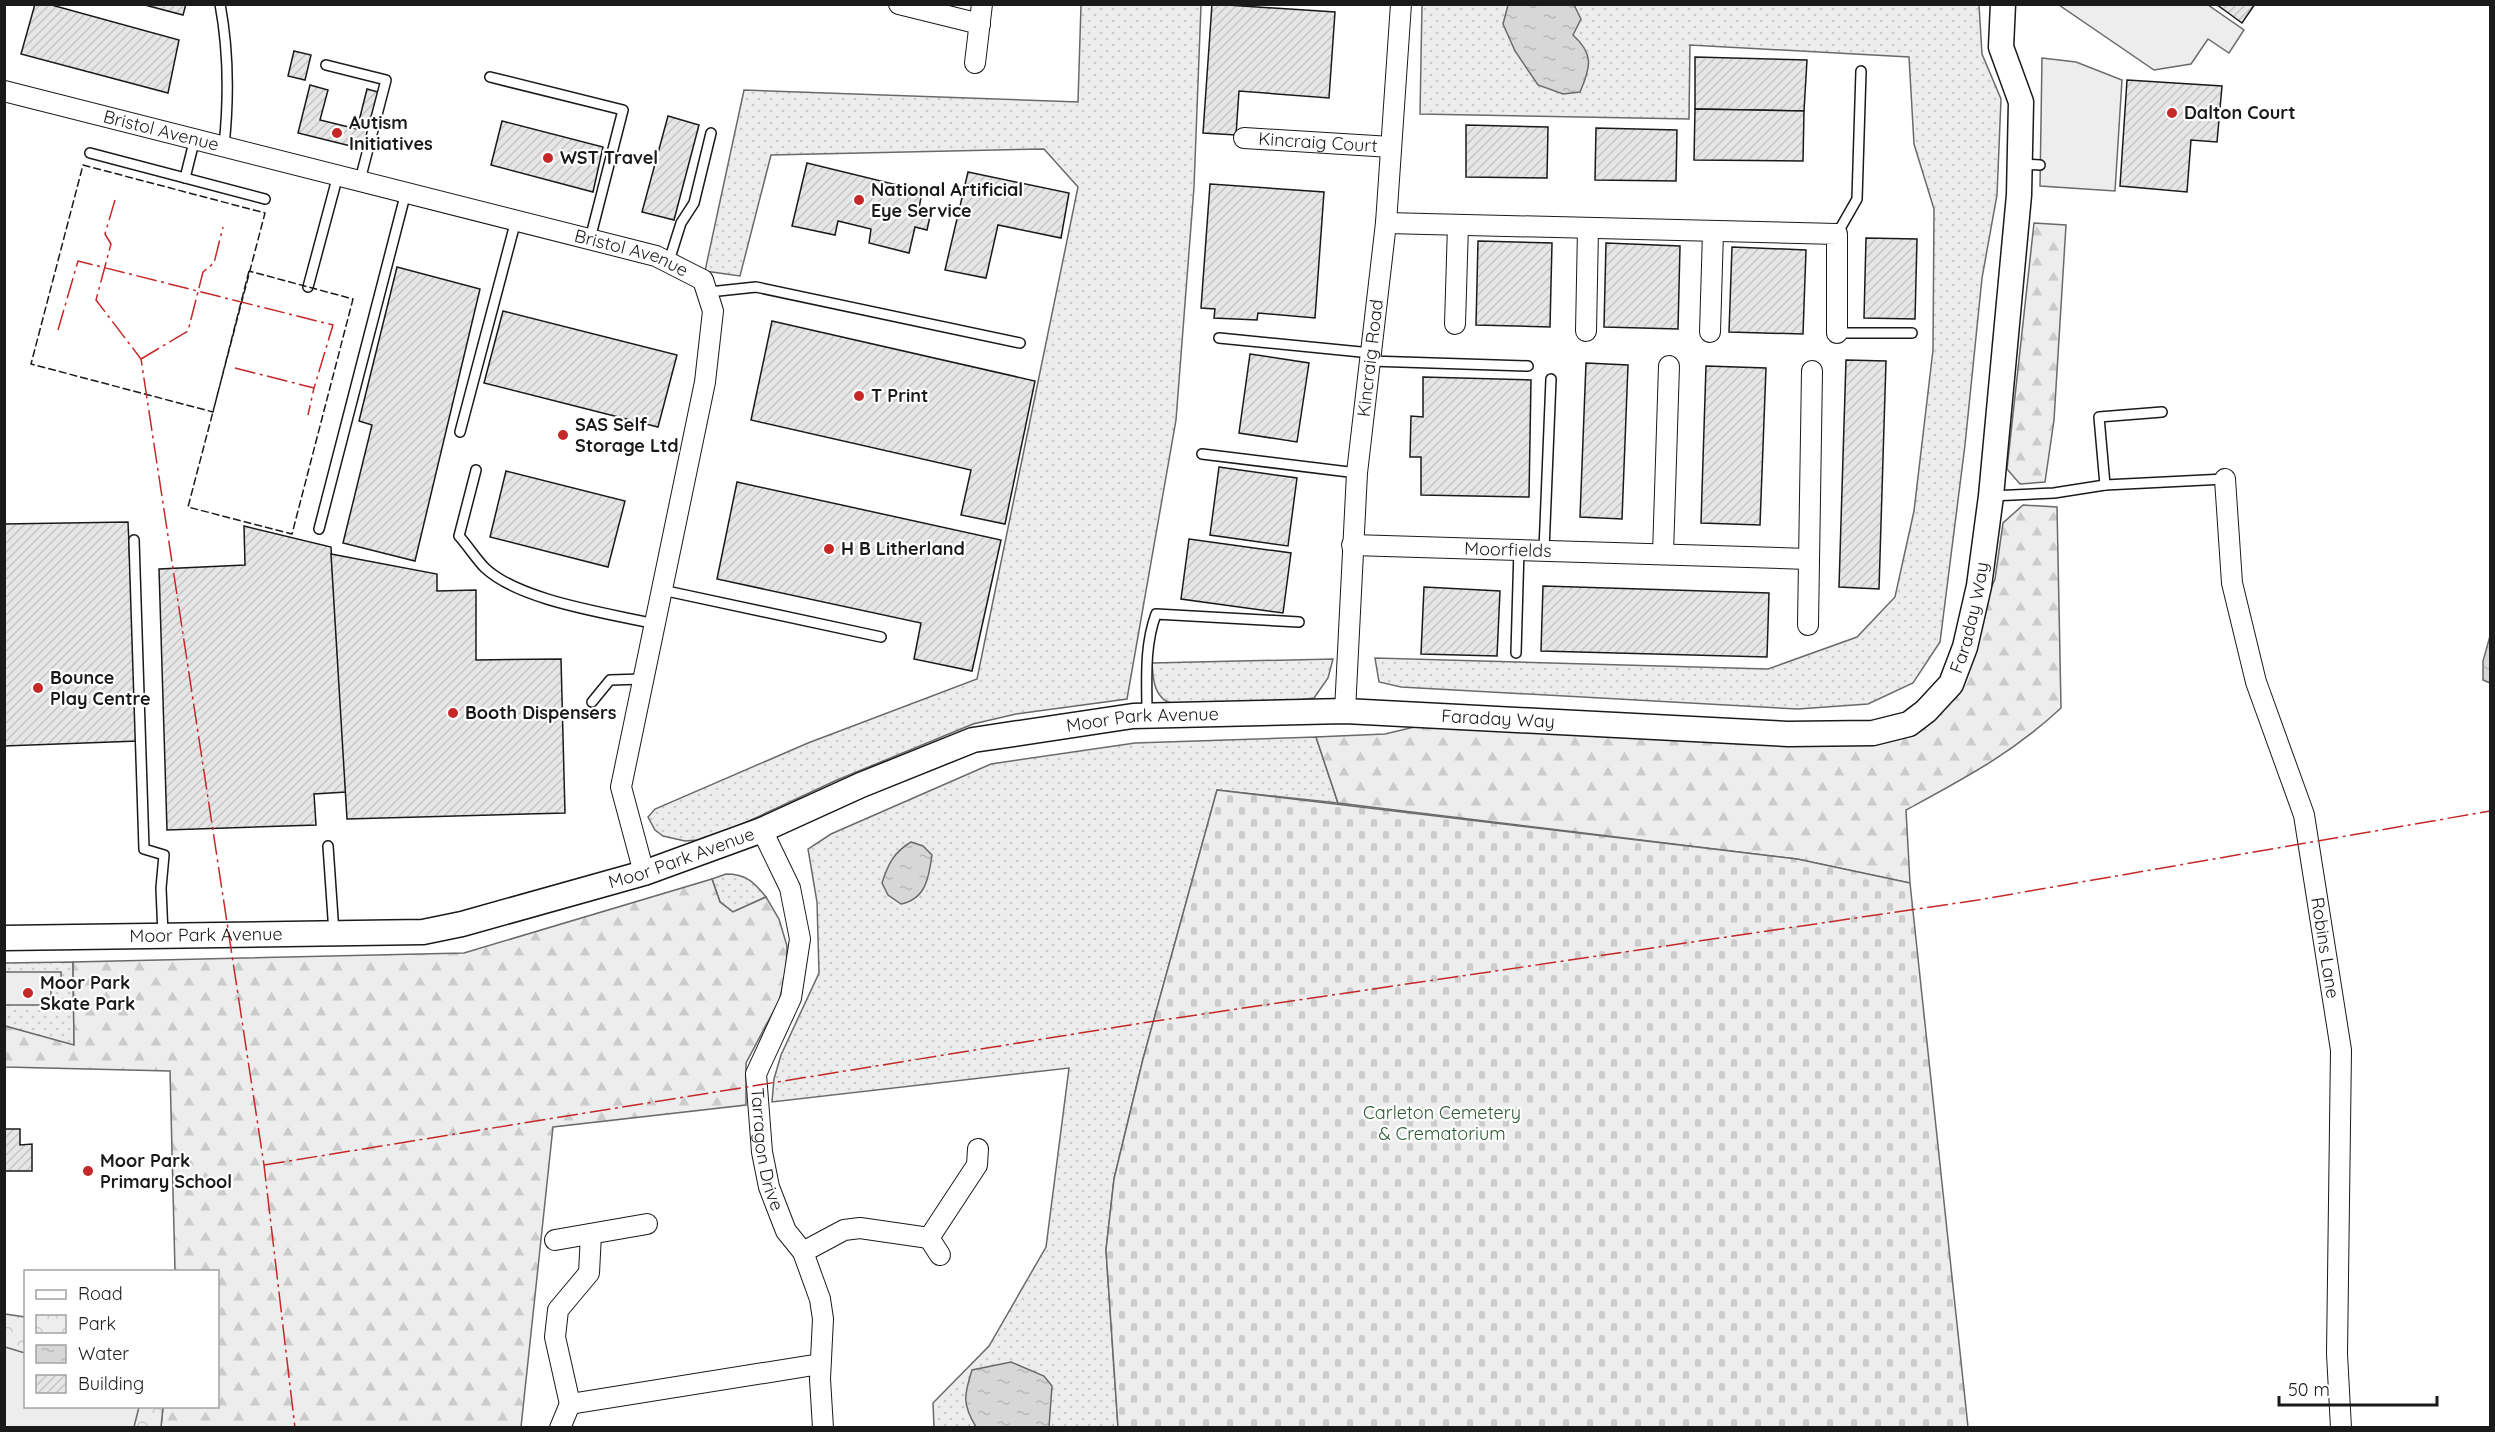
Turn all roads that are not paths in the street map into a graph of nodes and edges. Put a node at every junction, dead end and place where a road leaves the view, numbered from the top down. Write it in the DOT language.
graph roads {
  1 [pos="220,4"];
  2 [pos="899,4"];
  3 [pos="1401,4"];
  4 [pos="2003,4"];
  5 [pos="981,14"];
  6 [pos="975,63"];
  7 [pos="326,65"];
  8 [pos="1861,71"];
  9 [pos="490,77"];
  10 [pos="4,91"];
  11 [pos="711,133"];
  12 [pos="195,138"];
  13 [pos="1245,138"];
  14 [pos="224,146"];
  15 [pos="1391,147"];
  16 [pos="90,153"];
  17 [pos="338,175"];
  18 [pos="185,178"];
  19 [pos="360,180"];
  20 [pos="406,192"];
  21 [pos="265,199"];
  22 [pos="516,220"];
  23 [pos="1386,223"];
  24 [pos="1458,225"];
  25 [pos="1587,229"];
  26 [pos="1713,232"];
  27 [pos="1837,234"];
  28 [pos="590,239"];
  29 [pos="669,261"];
  30 [pos="308,286"];
  31 [pos="709,292"];
  32 [pos="1455,324"];
  33 [pos="1586,331"];
  34 [pos="1710,332"];
  35 [pos="1837,333"];
  36 [pos="1912,333"];
  37 [pos="1219,338"];
  38 [pos="1020,343"];
  39 [pos="1371,357"];
  40 [pos="1528,366"];
  41 [pos="1669,366"];
  42 [pos="1812,370"];
  43 [pos="1551,379"];
  44 [pos="2162,412"];
  45 [pos="460,432"];
  46 [pos="1202,454"];
  47 [pos="476,470"];
  48 [pos="1357,473"];
  49 [pos="2224,479"];
  50 [pos="2105,486"];
  51 [pos="1991,496"];
  52 [pos="319,530"];
  53 [pos="134,540"];
  54 [pos="1352,546"];
  55 [pos="1519,549"];
  56 [pos="1544,550"];
  57 [pos="1663,554"];
  58 [pos="1809,559"];
  59 [pos="662,590"];
  60 [pos="1299,622"];
  61 [pos="655,624"];
  62 [pos="1808,625"];
  63 [pos="881,637"];
  64 [pos="1516,653"];
  65 [pos="644,679"];
  66 [pos="592,702"];
  67 [pos="1345,711"];
  68 [pos="1147,715"];
  69 [pos="762,830"];
  70 [pos="328,846"];
  71 [pos="644,873"];
  72 [pos="334,933"];
  73 [pos="163,934"];
  74 [pos="4,938"];
  75 [pos="978,1149"];
  76 [pos="647,1224"];
  77 [pos="591,1234"];
  78 [pos="929,1238"];
  79 [pos="555,1240"];
  80 [pos="803,1252"];
  81 [pos="940,1255"];
  82 [pos="820,1364"];
  83 [pos="570,1404"];
  84 [pos="560,1428"];
  85 [pos="824,1428"];
  86 [pos="2341,1428"];
  1 -- 14 [label="lane"];
  2 -- 5 [label="street"];
  3 -- 15 [label="street, Kincraig Road"];
  4 -- 51 [label="street, Faraday Way"];
  5 -- 6 [label="street"];
  7 -- 19 [label="lane"];
  8 -- 27 [label="lane"];
  9 -- 28 [label="lane"];
  10 -- 12 [label="street, Bristol Avenue"];
  11 -- 29 [label="lane"];
  12 -- 14 [label="street, Bristol Avenue"];
  12 -- 18 [label="lane"];
  13 -- 15 [label="street, Kincraig Court"];
  14 -- 17 [label="street, Bristol Avenue"];
  15 -- 23 [label="street, Kincraig Road"];
  16 -- 18 [label="lane"];
  17 -- 19 [label="street, Bristol Avenue"];
  17 -- 30 [label="lane"];
  18 -- 21 [label="lane"];
  19 -- 20 [label="street, Bristol Avenue"];
  20 -- 22 [label="street, Bristol Avenue"];
  20 -- 52 [label="lane"];
  22 -- 28 [label="street, Bristol Avenue"];
  22 -- 45 [label="lane"];
  23 -- 24 [label="street"];
  23 -- 39 [label="street, Kincraig Road"];
  24 -- 25 [label="street"];
  24 -- 32 [label="street"];
  25 -- 26 [label="street"];
  25 -- 33 [label="street"];
  26 -- 27 [label="street"];
  26 -- 34 [label="street"];
  27 -- 35 [label="street"];
  28 -- 29 [label="street, Bristol Avenue"];
  29 -- 31 [label="street, Bristol Avenue"];
  31 -- 38 [label="lane"];
  31 -- 59 [label="street, Bristol Avenue"];
  35 -- 36 [label="lane"];
  37 -- 39 [label="lane"];
  39 -- 40 [label="lane"];
  39 -- 48 [label="street, Kincraig Road"];
  41 -- 57 [label="street"];
  42 -- 58 [label="street"];
  43 -- 56 [label="lane"];
  44 -- 50 [label="lane"];
  46 -- 48 [label="lane"];
  47 -- 61 [label="lane"];
  48 -- 54 [label="street, Kincraig Road"];
  49 -- 50 [label="lane"];
  49 -- 86 [label="street, Robins Lane"];
  50 -- 51 [label="lane"];
  51 -- 67 [label="street, Faraday Way"];
  53 -- 73 [label="lane"];
  54 -- 55 [label="street, Moorfields"];
  54 -- 67 [label="street, Kincraig Road"];
  55 -- 56 [label="street, Moorfields"];
  55 -- 64 [label="lane"];
  56 -- 57 [label="street, Moorfields"];
  57 -- 58 [label="street, Moorfields"];
  58 -- 62 [label="street"];
  59 -- 61 [label="street, Bristol Avenue"];
  59 -- 63 [label="lane"];
  60 -- 68 [label="lane"];
  61 -- 65 [label="street, Bristol Avenue"];
  65 -- 66 [label="lane"];
  65 -- 71 [label="street, Bristol Avenue"];
  67 -- 68 [label="street, Moor Park Avenue"];
  68 -- 69 [label="street, Moor Park Avenue"];
  69 -- 71 [label="street, Moor Park Avenue"];
  69 -- 80 [label="street, Tarragon Drive"];
  70 -- 72 [label="lane"];
  71 -- 72 [label="street, Moor Park Avenue"];
  72 -- 73 [label="street, Moor Park Avenue"];
  73 -- 74 [label="street, Moor Park Avenue"];
  75 -- 78 [label="street"];
  76 -- 77 [label="street"];
  77 -- 79 [label="street"];
  77 -- 83 [label="street"];
  78 -- 80 [label="street"];
  78 -- 81 [label="street"];
  80 -- 82 [label="street, Tarragon Drive"];
  82 -- 83 [label="street"];
  82 -- 85 [label="street, Tarragon Drive"];
  83 -- 84 [label="street"];
}
